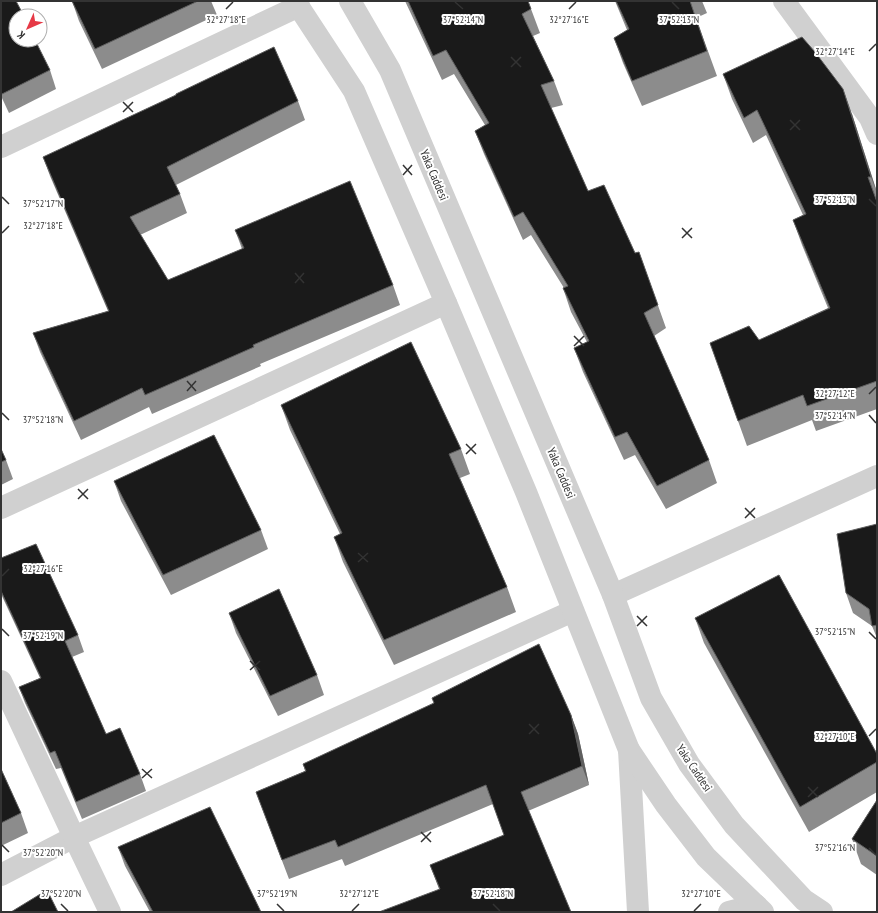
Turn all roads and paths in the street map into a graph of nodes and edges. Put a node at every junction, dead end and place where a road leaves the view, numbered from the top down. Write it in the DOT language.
graph roads {
  1 [pos="784,1"];
  2 [pos="351,2"];
  3 [pos="297,3"];
  4 [pos="877,134"];
  5 [pos="1,147"];
  6 [pos="446,303"];
  7 [pos="877,476"];
  8 [pos="1,508"];
  9 [pos="612,595"];
  10 [pos="573,611"];
  11 [pos="1,681"];
  12 [pos="629,750"];
  13 [pos="74,837"];
  14 [pos="1,875"];
  15 [pos="760,909"];
  16 [pos="110,912"];
  17 [pos="638,912"];
  18 [pos="730,912"];
  19 [pos="822,912"];
  1 -- 4 [label="street"];
  2 -- 9 [label="street, Yaka Caddesi"];
  3 -- 5 [label="street"];
  3 -- 6 [label="street"];
  6 -- 8 [label="street"];
  6 -- 10 [label="street"];
  7 -- 9 [label="street"];
  9 -- 19 [label="street, Yaka Caddesi"];
  10 -- 12 [label="street"];
  10 -- 13 [label="street"];
  11 -- 13 [label="street"];
  12 -- 15 [label="street"];
  12 -- 17 [label="street"];
  13 -- 14 [label="street"];
  13 -- 16 [label="street"];
  15 -- 18 [label="street"];
}
